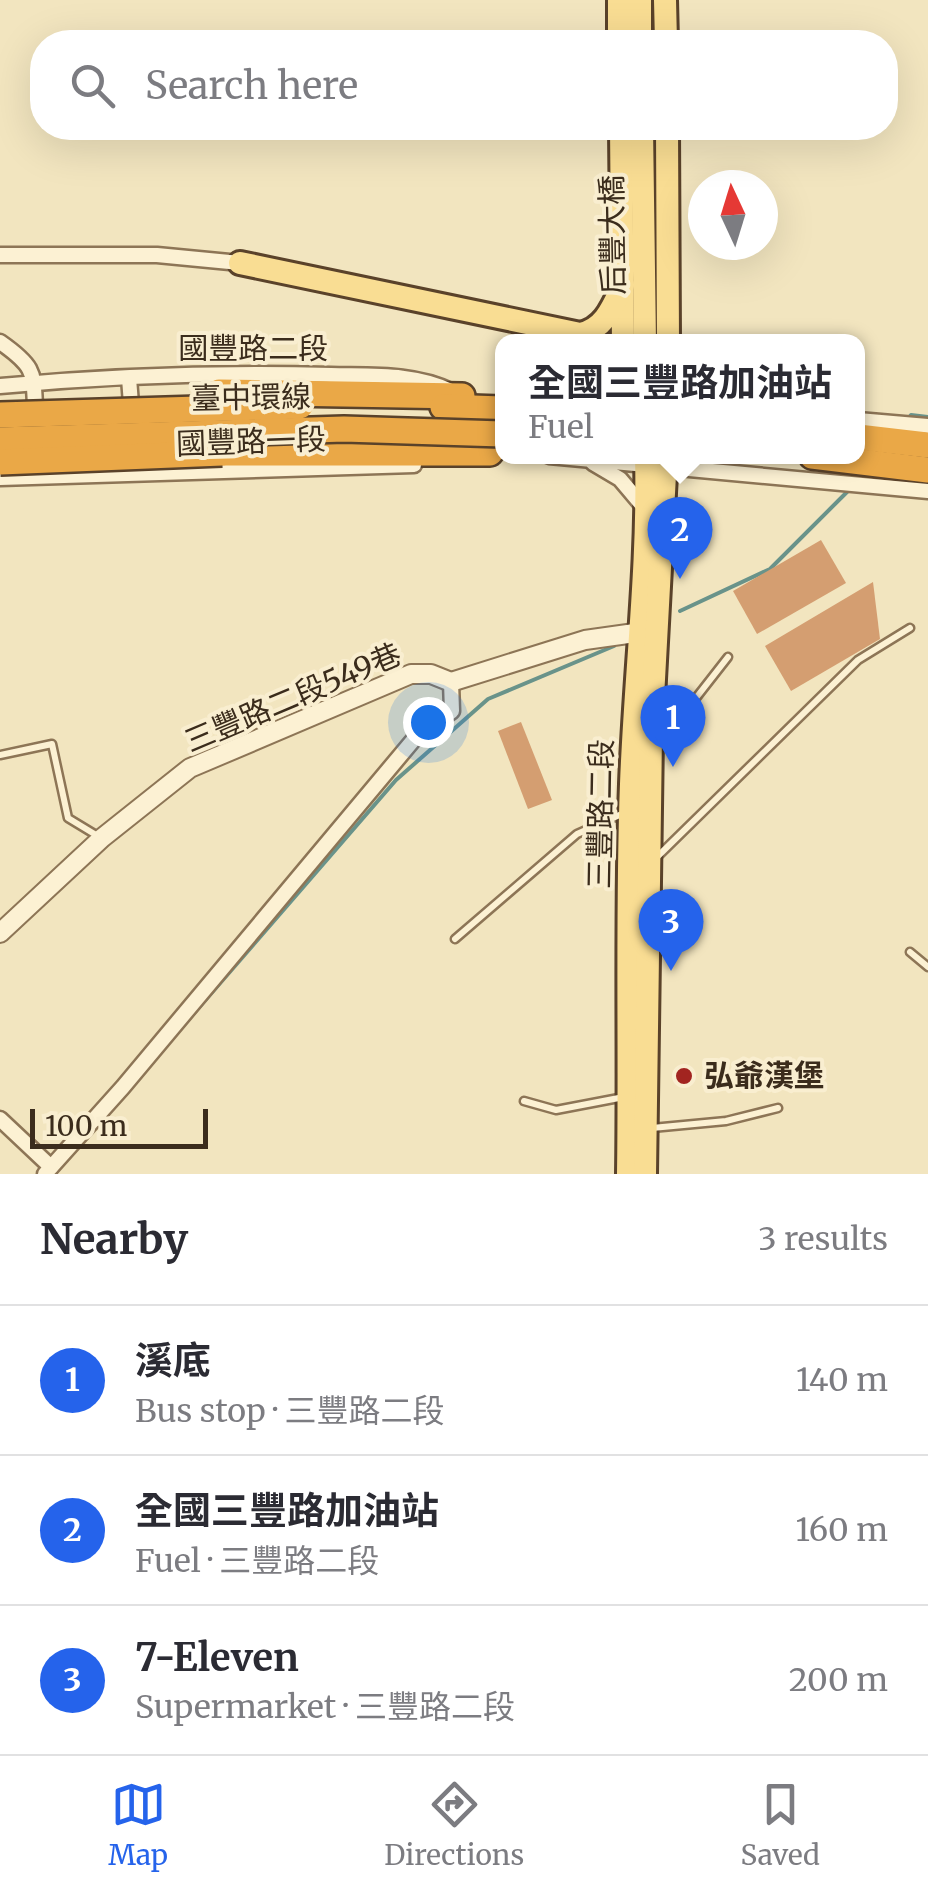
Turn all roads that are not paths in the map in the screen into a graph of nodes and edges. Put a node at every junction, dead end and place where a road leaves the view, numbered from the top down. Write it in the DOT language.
graph roads {
  1 [pos="619,0"];
  2 [pos="640,0"];
  3 [pos="665,0"];
  4 [pos="619,30"];
  5 [pos="640,30"];
  6 [pos="666,30"];
  7 [pos="621,140"];
  8 [pos="642,140"];
  9 [pos="667,140"];
  10 [pos="0,254"];
  11 [pos="240,263"];
  12 [pos="622,285"];
  13 [pos="623,334"];
  14 [pos="645,334"];
  15 [pos="668,334"];
  16 [pos="0,342"];
  17 [pos="129,378"];
  18 [pos="33,383"];
  19 [pos="0,386"];
  20 [pos="462,396"];
  21 [pos="495,397"];
  22 [pos="0,402"];
  23 [pos="495,409"];
  24 [pos="0,416"];
  25 [pos="865,421"];
  26 [pos="495,423"];
  27 [pos="928,426"];
  28 [pos="865,438"];
  29 [pos="0,440"];
  30 [pos="928,445"];
  31 [pos="495,447"];
  32 [pos="495,447"];
  33 [pos="495,448"];
  34 [pos="424,451"];
  35 [pos="865,451"];
  36 [pos="928,458"];
  37 [pos="0,462"];
  38 [pos="865,462"];
  39 [pos="590,464"];
  40 [pos="656,464"];
  41 [pos="656,464"];
  42 [pos="684,464"];
  43 [pos="928,470"];
  44 [pos="136,473"];
  45 [pos="40,476"];
  46 [pos="0,478"];
  47 [pos="928,490"];
  48 [pos="648,512"];
  49 [pos="910,628"];
  50 [pos="648,631"];
  51 [pos="728,657"];
  52 [pos="452,682"];
  53 [pos="651,735"];
  54 [pos="0,755"];
  55 [pos="630,812"];
  56 [pos="102,838"];
  57 [pos="638,869"];
  58 [pos="0,934"];
  59 [pos="455,939"];
  60 [pos="910,952"];
  61 [pos="928,967"];
  62 [pos="637,1096"];
  63 [pos="524,1101"];
  64 [pos="778,1108"];
  65 [pos="0,1120"];
  66 [pos="646,1128"];
  67 [pos="48,1170"];
  68 [pos="628,1174"];
  69 [pos="644,1174"];
  1 -- 4 [label="main road"];
  2 -- 5 [label="main road"];
  3 -- 6 [label="main road"];
  7 -- 12 [label="main road, 后豐大橋"];
  8 -- 14 [label="main road, 后豐大橋"];
  9 -- 15 [label="main road, 后豐大橋"];
  10 -- 11 [label="street"];
  11 -- 12 [label="main road"];
  12 -- 13 [label="main road, 后豐大橋"];
  16 -- 18 [label="street"];
  17 -- 18 [label="street, 國豐路二段"];
  17 -- 20 [label="street, 國豐路二段"];
  17 -- 44 [label="street"];
  18 -- 19 [label="street, 國豐路二段"];
  18 -- 45 [label="street"];
  20 -- 21 [label="street, 國豐路二段"];
  20 -- 22 [label="highway"];
  23 -- 24 [label="highway, 臺中環線, bridge"];
  25 -- 27 [label="street"];
  26 -- 34 [label="highway"];
  28 -- 30 [label="highway"];
  29 -- 32 [label="highway, 臺中環線, bridge"];
  31 -- 34 [label="highway"];
  33 -- 44 [label="street, 國豐路一段"];
  34 -- 37 [label="highway, bridge"];
  35 -- 36 [label="street"];
  38 -- 43 [label="highway"];
  39 -- 48 [label="street"];
  40 -- 48 [label="main road, 三豐路二段"];
  41 -- 50 [label="main road, 三豐路二段"];
  42 -- 47 [label="street"];
  44 -- 45 [label="street, 國豐路一段"];
  45 -- 46 [label="street, 國豐路一段"];
  48 -- 50 [label="main road, 三豐路二段"];
  49 -- 57 [label="lane"];
  50 -- 52 [label="street, 三豐路二段549巷"];
  50 -- 53 [label="main road, 三豐路二段"];
  50 -- 55 [label="main road, 三豐路二段"];
  51 -- 53 [label="lane"];
  52 -- 56 [label="street, 三豐路二段549巷"];
  52 -- 67 [label="street"];
  53 -- 57 [label="main road, 三豐路二段"];
  54 -- 56 [label="lane"];
  55 -- 57 [label="main road, 三豐路二段"];
  55 -- 59 [label="lane"];
  56 -- 58 [label="street, 三豐路二段549巷"];
  57 -- 62 [label="main road, 三豐路二段"];
  60 -- 61 [label="lane"];
  62 -- 63 [label="lane"];
  62 -- 66 [label="main road, 三豐路二段"];
  62 -- 68 [label="main road, 三豐路二段"];
  64 -- 66 [label="lane"];
  65 -- 67 [label="street"];
  66 -- 69 [label="main road, 三豐路二段"];
}
